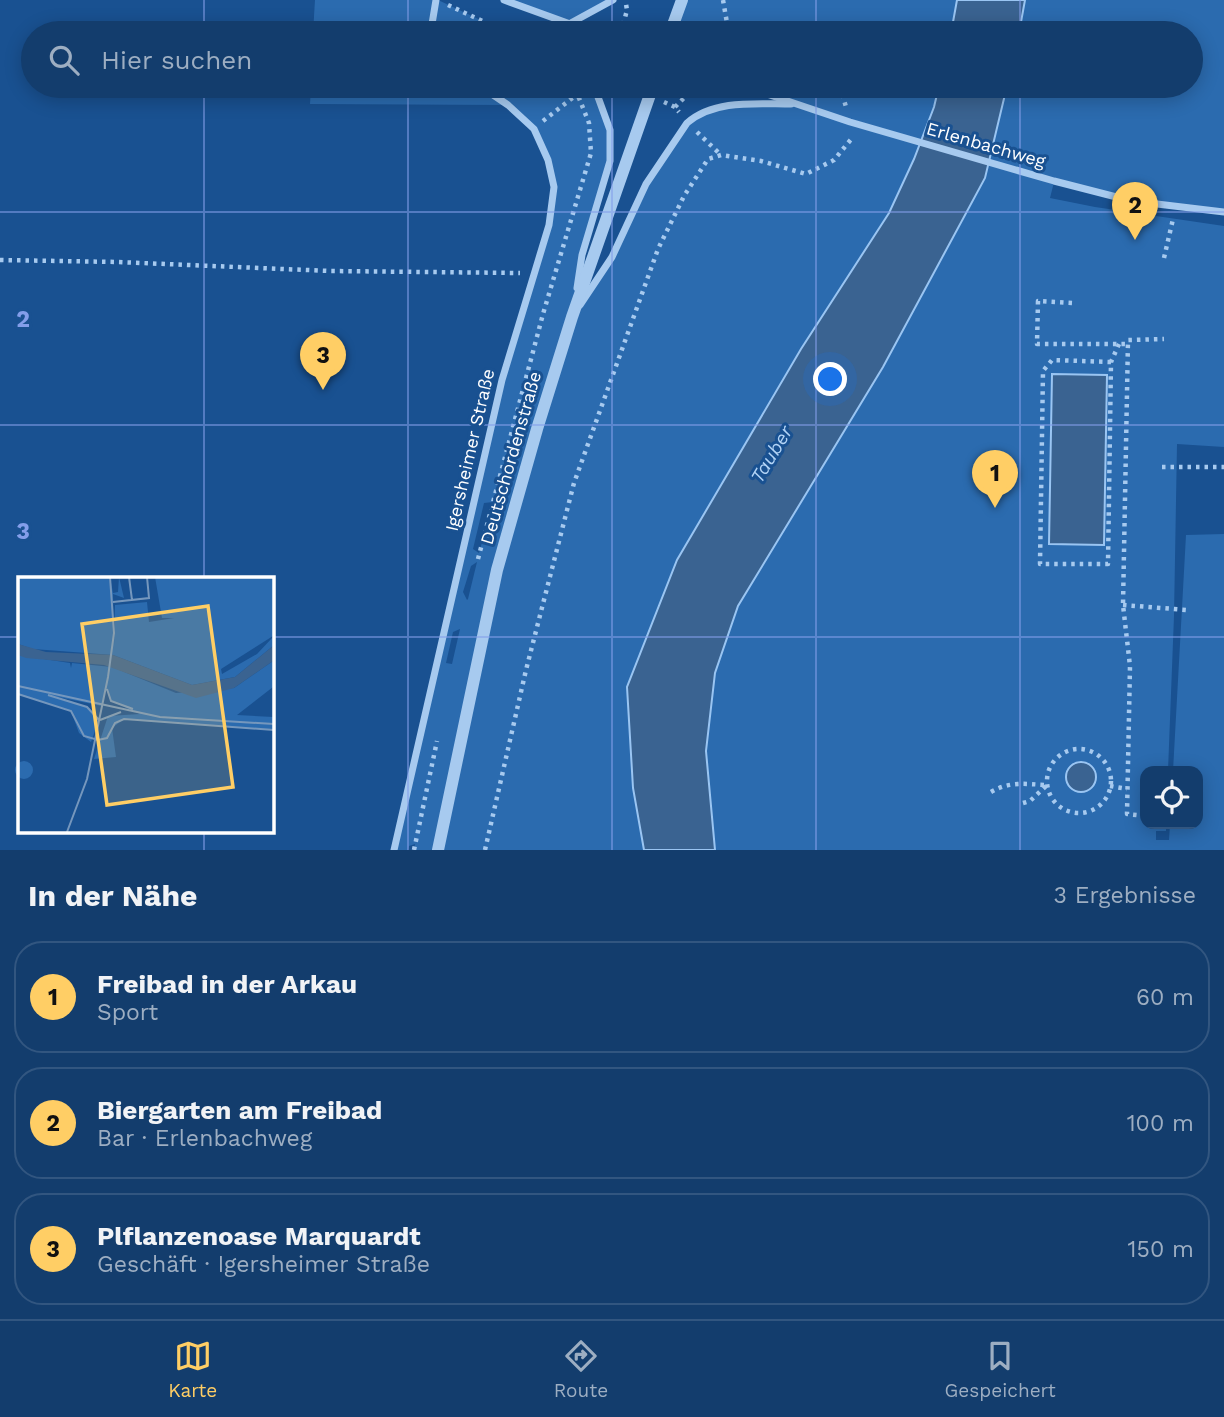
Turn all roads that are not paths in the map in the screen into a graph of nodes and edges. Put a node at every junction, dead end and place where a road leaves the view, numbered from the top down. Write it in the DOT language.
graph roads {
  1 [pos="437,0"];
  2 [pos="504,0"];
  3 [pos="613,0"];
  4 [pos="682,0"];
  5 [pos="433,21"];
  6 [pos="561,21"];
  7 [pos="574,21"];
  8 [pos="674,21"];
  9 [pos="498,98"];
  10 [pos="598,98"];
  11 [pos="649,98"];
  12 [pos="780,98"];
  13 [pos="799,104"];
  14 [pos="1224,212"];
  15 [pos="572,317"];
  16 [pos="394,850"];
  17 [pos="438,850"];
  1 -- 5 [label="street"];
  2 -- 6 [label="street"];
  3 -- 7 [label="street"];
  4 -- 8 [label="street"];
  9 -- 16 [label="street, Igersheimer Straße"];
  10 -- 15 [label="street"];
  11 -- 15 [label="street, Deutschordenstraße"];
  12 -- 13 [label="street, Erlenbachweg"];
  13 -- 14 [label="street, Erlenbachweg"];
  13 -- 15 [label="street"];
  15 -- 17 [label="street, Deutschordenstraße"];
}
